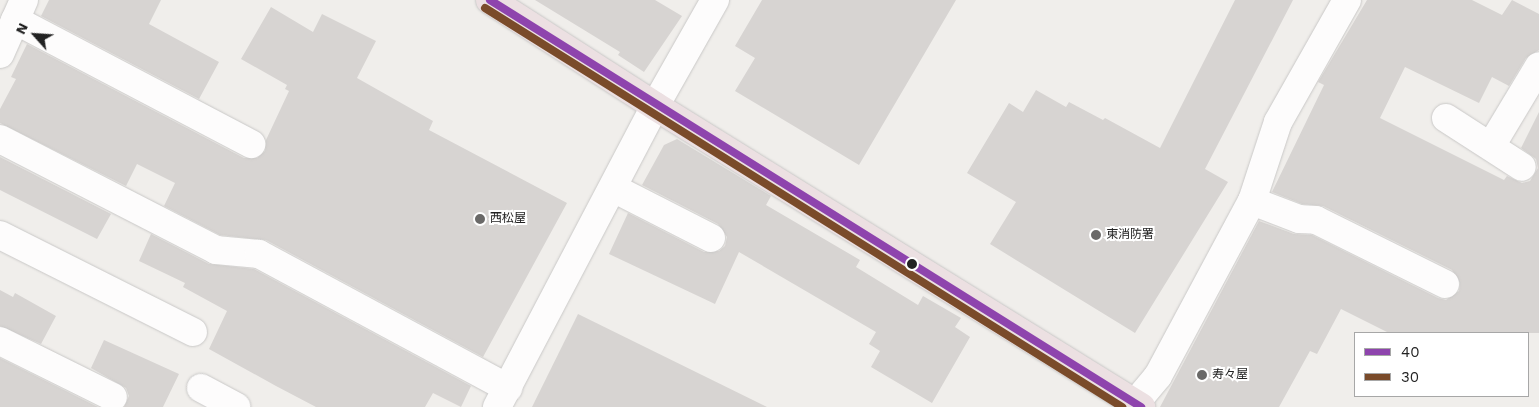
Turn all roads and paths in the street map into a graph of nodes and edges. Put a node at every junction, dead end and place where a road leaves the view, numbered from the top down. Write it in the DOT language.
graph roads {
  1 [pos="490,0"];
  2 [pos="715,0"];
  3 [pos="1347,0"];
  4 [pos="20,10"];
  5 [pos="0,54"];
  6 [pos="1539,66"];
  7 [pos="655,106"];
  8 [pos="1446,118"];
  9 [pos="0,139"];
  10 [pos="250,144"];
  11 [pos="1491,146"];
  12 [pos="1522,167"];
  13 [pos="613,188"];
  14 [pos="1252,202"];
  15 [pos="0,235"];
  16 [pos="711,238"];
  17 [pos="1446,284"];
  18 [pos="193,332"];
  19 [pos="0,341"];
  20 [pos="201,388"];
  21 [pos="502,397"];
  22 [pos="113,398"];
  23 [pos="1135,406"];
  24 [pos="236,407"];
  1 -- 7 [label="highway"];
  2 -- 7 [label="street"];
  3 -- 14 [label="street"];
  4 -- 5 [label="street"];
  4 -- 10 [label="street"];
  6 -- 11 [label="street"];
  7 -- 13 [label="street"];
  7 -- 23 [label="highway"];
  8 -- 11 [label="street"];
  9 -- 21 [label="street"];
  11 -- 12 [label="street"];
  13 -- 16 [label="street"];
  13 -- 21 [label="street"];
  14 -- 17 [label="street"];
  14 -- 23 [label="street"];
  15 -- 18 [label="street"];
  19 -- 22 [label="street"];
  20 -- 24 [label="street"];
}
